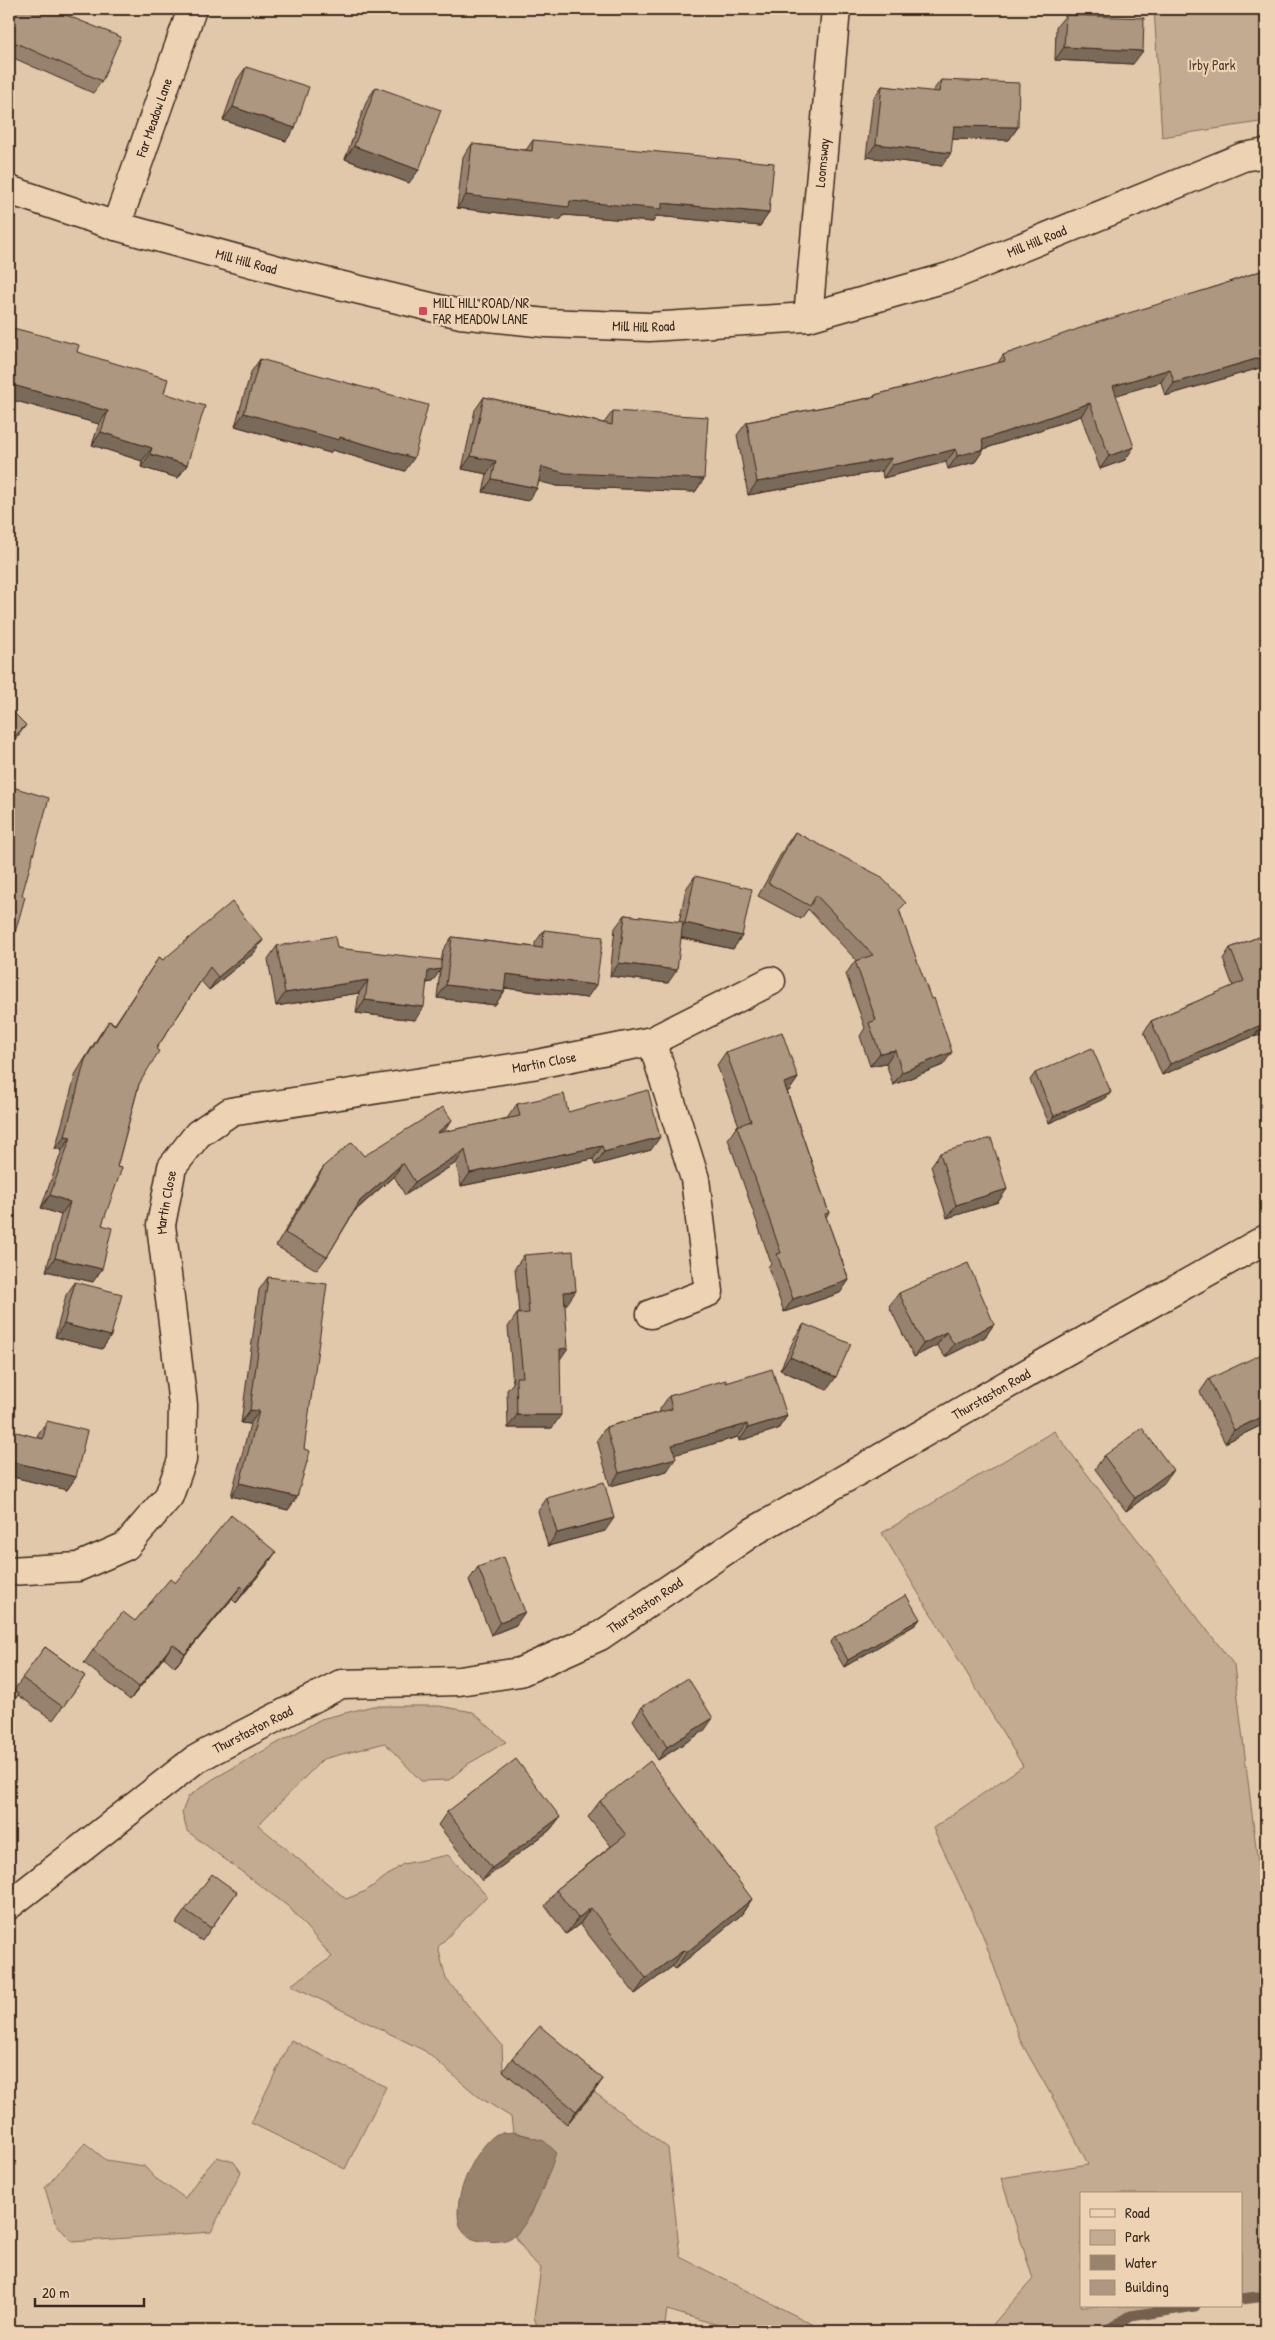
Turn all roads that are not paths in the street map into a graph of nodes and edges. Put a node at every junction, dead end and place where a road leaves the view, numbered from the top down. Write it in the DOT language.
graph roads {
  1 [pos="192,9"];
  2 [pos="836,9"];
  3 [pos="1266,153"];
  4 [pos="9,190"];
  5 [pos="116,226"];
  6 [pos="808,317"];
  7 [pos="770,981"];
  8 [pos="652,1041"];
  9 [pos="1266,1239"];
  10 [pos="652,1314"];
  11 [pos="9,1571"];
  12 [pos="9,1905"];
  1 -- 5 [label="street, Far Meadow Lane"];
  2 -- 6 [label="street, Loomsway"];
  3 -- 6 [label="street, Mill Hill Road"];
  4 -- 5 [label="street, Mill Hill Road"];
  5 -- 6 [label="street, Mill Hill Road"];
  7 -- 8 [label="street, Martin Close"];
  8 -- 10 [label="street"];
  8 -- 11 [label="street, Martin Close"];
  9 -- 12 [label="street, Thurstaston Road"];
}
